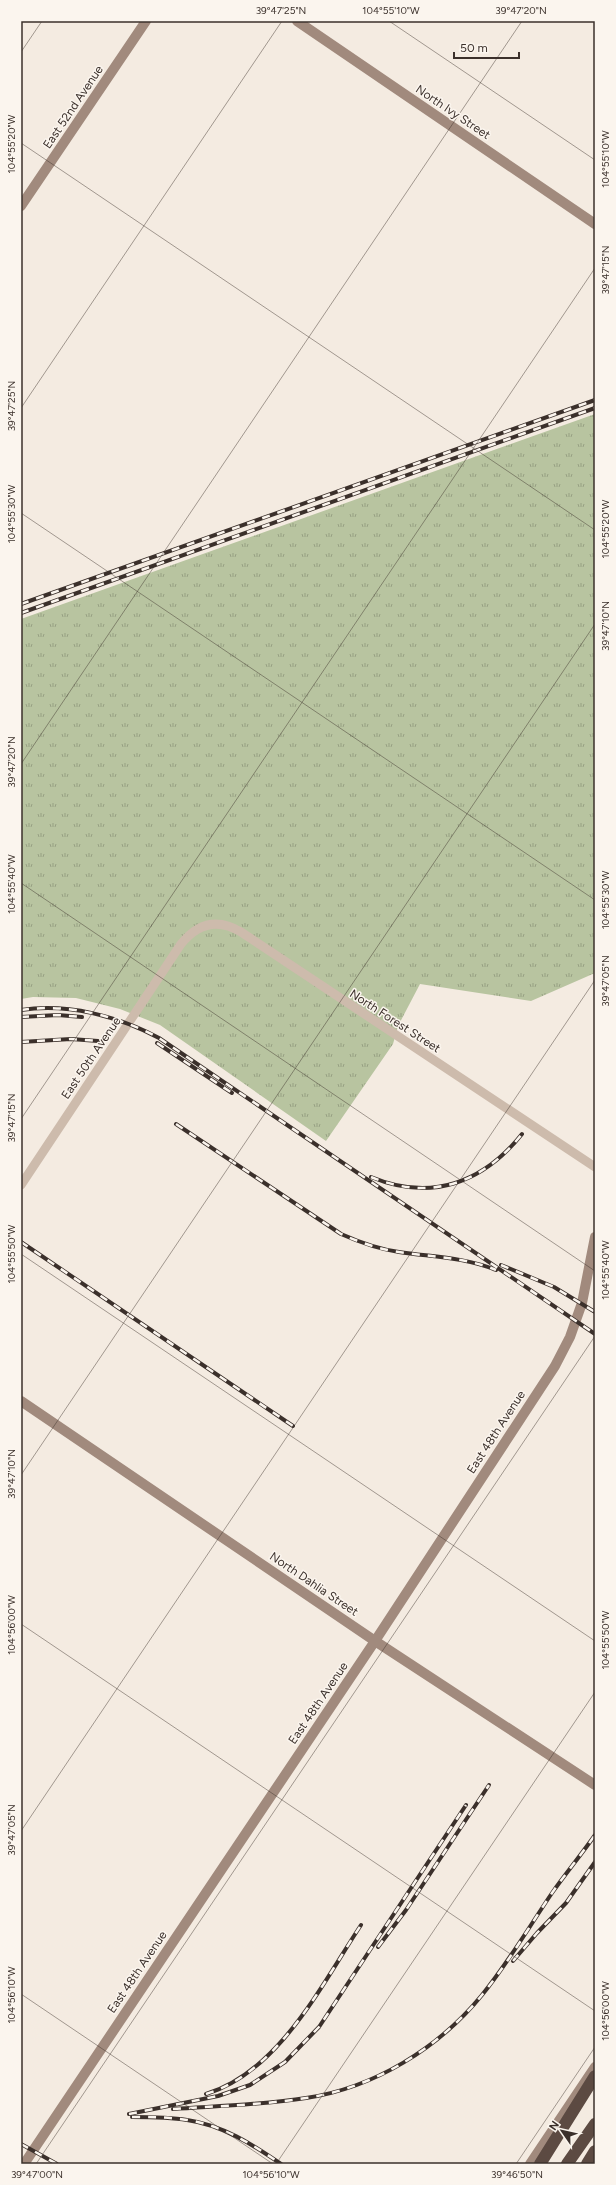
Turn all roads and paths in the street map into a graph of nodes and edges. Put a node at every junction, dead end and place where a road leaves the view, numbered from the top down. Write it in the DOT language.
graph roads {
  1 [pos="146,21"];
  2 [pos="297,21"];
  3 [pos="21,206"];
  4 [pos="595,224"];
  5 [pos="181,944"];
  6 [pos="595,1167"];
  7 [pos="21,1185"];
  8 [pos="595,1237"];
  9 [pos="21,1401"];
  10 [pos="375,1641"];
  11 [pos="595,1785"];
  12 [pos="595,2066"];
  13 [pos="595,2076"];
  14 [pos="595,2124"];
  15 [pos="595,2152"];
  16 [pos="24,2164"];
  17 [pos="530,2164"];
  18 [pos="540,2164"];
  19 [pos="567,2164"];
  20 [pos="587,2164"];
  1 -- 3 [label="street, East 52nd Avenue"];
  2 -- 4 [label="street, North Ivy Street"];
  5 -- 6 [label="street, North Forest Street"];
  5 -- 7 [label="street, East 50th Avenue"];
  8 -- 10 [label="street, East 48th Avenue"];
  9 -- 10 [label="street, North Dahlia Street"];
  10 -- 11 [label="street, North Dahlia Street"];
  10 -- 16 [label="street, East 48th Avenue"];
  12 -- 17 [label="street"];
  13 -- 18 [label="highway"];
  14 -- 19 [label="highway"];
  15 -- 20 [label="highway"];
}
